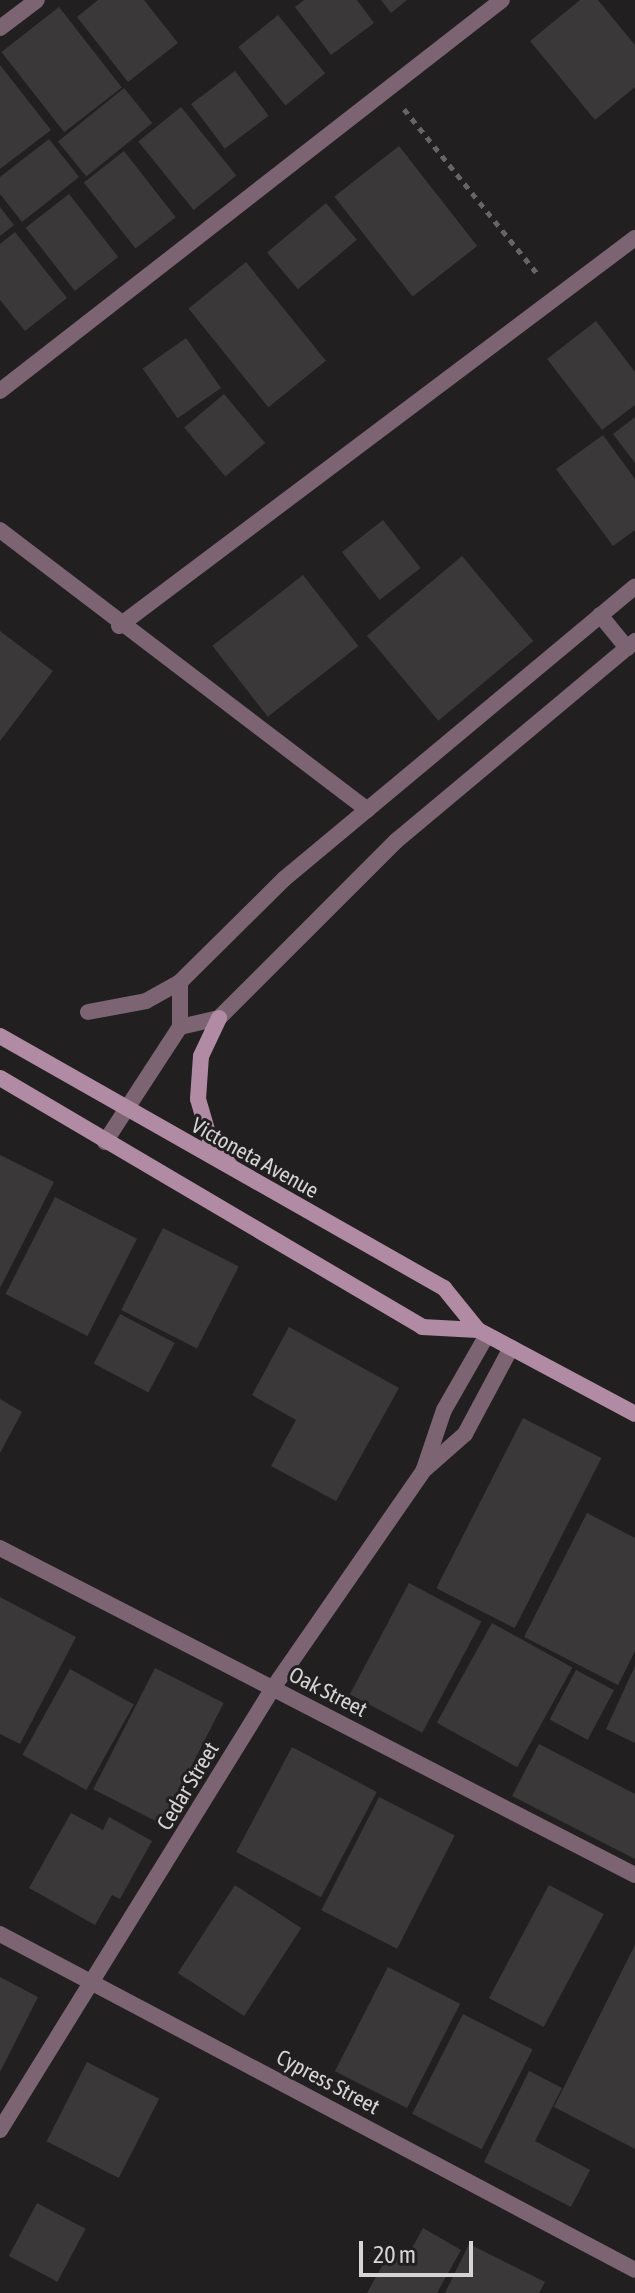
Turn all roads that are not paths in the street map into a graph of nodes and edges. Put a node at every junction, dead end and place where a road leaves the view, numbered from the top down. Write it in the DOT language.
graph roads {
  1 [pos="37,0"];
  2 [pos="502,0"];
  3 [pos="0,28"];
  4 [pos="635,238"];
  5 [pos="0,391"];
  6 [pos="0,530"];
  7 [pos="635,587"];
  8 [pos="600,615"];
  9 [pos="119,626"];
  10 [pos="631,645"];
  11 [pos="367,810"];
  12 [pos="180,982"];
  13 [pos="88,1012"];
  14 [pos="219,1018"];
  15 [pos="180,1027"];
  16 [pos="0,1036"];
  17 [pos="0,1078"];
  18 [pos="125,1110"];
  19 [pos="105,1142"];
  20 [pos="236,1173"];
  21 [pos="482,1332"];
  22 [pos="511,1348"];
  23 [pos="635,1414"];
  24 [pos="423,1471"];
  25 [pos="0,1548"];
  26 [pos="273,1688"];
  27 [pos="635,1875"];
  28 [pos="0,1934"];
  29 [pos="94,1982"];
  30 [pos="0,2130"];
  31 [pos="635,2270"];
  1 -- 3 [label="street"];
  2 -- 5 [label="street"];
  4 -- 9 [label="street"];
  6 -- 9 [label="street"];
  7 -- 8 [label="street"];
  8 -- 10 [label="street"];
  8 -- 11 [label="street"];
  9 -- 11 [label="street"];
  10 -- 14 [label="street"];
  11 -- 12 [label="street"];
  12 -- 13 [label="street"];
  12 -- 15 [label="street"];
  14 -- 15 [label="street"];
  14 -- 20 [label="main road"];
  15 -- 18 [label="street"];
  16 -- 18 [label="main road, Victoneta Avenue"];
  17 -- 19 [label="main road, Victoneta Avenue"];
  18 -- 19 [label="street"];
  18 -- 20 [label="main road, Victoneta Avenue"];
  19 -- 21 [label="main road, Victoneta Avenue"];
  20 -- 21 [label="main road, Victoneta Avenue"];
  21 -- 22 [label="main road, Victoneta Avenue"];
  21 -- 24 [label="street, Cedar Street"];
  22 -- 23 [label="main road, Victoneta Avenue"];
  22 -- 24 [label="street, Cedar Street"];
  24 -- 26 [label="street, Cedar Street"];
  25 -- 26 [label="street, Oak Street"];
  26 -- 27 [label="street, Oak Street"];
  26 -- 29 [label="street, Cedar Street"];
  28 -- 29 [label="street, Cypress Street"];
  29 -- 30 [label="street, Cedar Street"];
  29 -- 31 [label="street, Cypress Street"];
}
